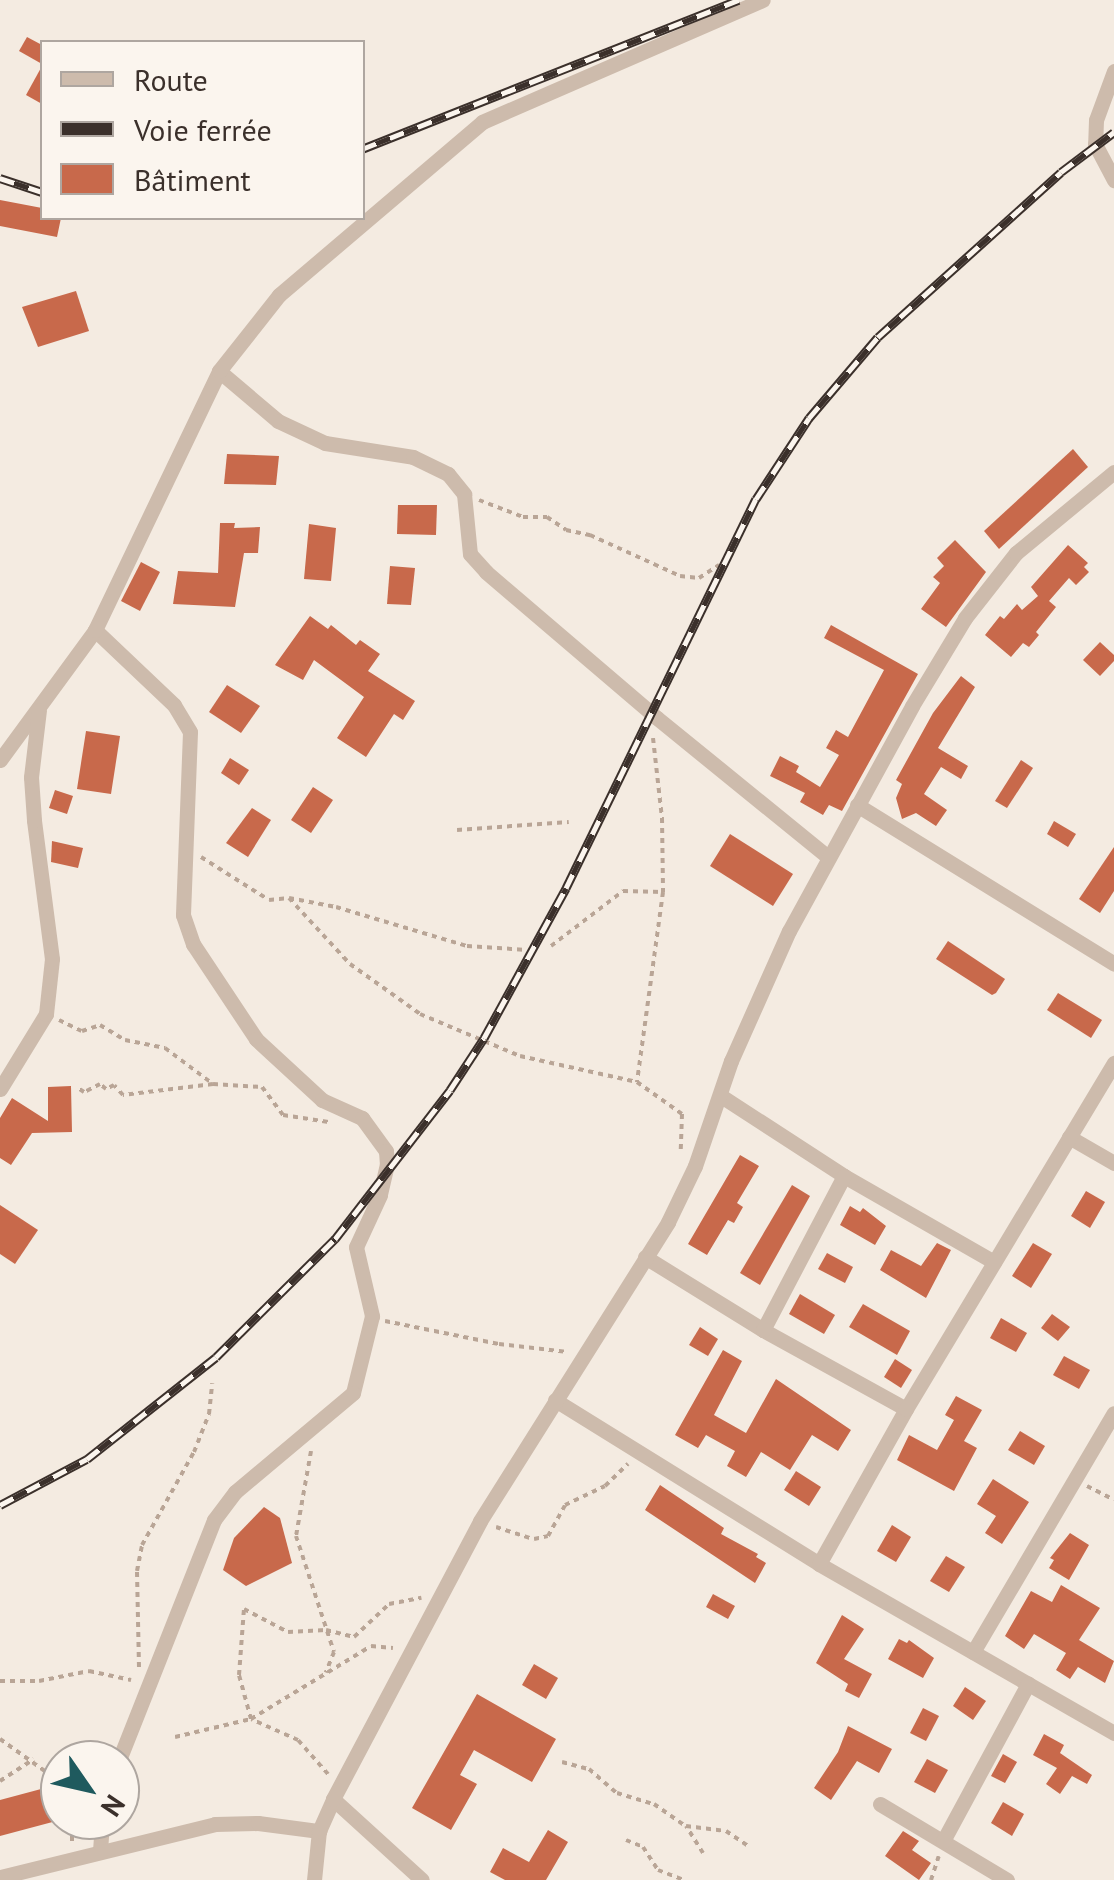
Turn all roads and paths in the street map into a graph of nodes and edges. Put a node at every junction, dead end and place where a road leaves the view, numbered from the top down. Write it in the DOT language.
graph roads {
  1 [pos="763,0"];
  2 [pos="1114,70"];
  3 [pos="1114,180"];
  4 [pos="219,371"];
  5 [pos="1114,472"];
  6 [pos="464,494"];
  7 [pos="719,566"];
  8 [pos="95,630"];
  9 [pos="40,710"];
  10 [pos="657,718"];
  11 [pos="0,760"];
  12 [pos="856,804"];
  13 [pos="569,822"];
  14 [pos="458,830"];
  15 [pos="186,847"];
  16 [pos="828,856"];
  17 [pos="663,892"];
  18 [pos="289,898"];
  19 [pos="551,946"];
  20 [pos="527,950"];
  21 [pos="1114,964"];
  22 [pos="46,1014"];
  23 [pos="1114,1063"];
  24 [pos="637,1082"];
  25 [pos="213,1084"];
  26 [pos="78,1088"];
  27 [pos="0,1089"];
  28 [pos="721,1096"];
  29 [pos="362,1118"];
  30 [pos="1069,1138"];
  31 [pos="679,1157"];
  32 [pos="1114,1163"];
  33 [pos="844,1176"];
  34 [pos="645,1258"];
  35 [pos="994,1262"];
  36 [pos="372,1316"];
  37 [pos="762,1330"];
  38 [pos="582,1356"];
  39 [pos="212,1383"];
  40 [pos="554,1400"];
  41 [pos="906,1410"];
  42 [pos="1114,1413"];
  43 [pos="315,1422"];
  44 [pos="638,1454"];
  45 [pos="1075,1480"];
  46 [pos="1114,1500"];
  47 [pos="480,1521"];
  48 [pos="819,1564"];
  49 [pos="440,1594"];
  50 [pos="326,1630"];
  51 [pos="413,1649"];
  52 [pos="973,1652"];
  53 [pos="326,1672"];
  54 [pos="0,1681"];
  55 [pos="1028,1684"];
  56 [pos="149,1689"];
  57 [pos="251,1719"];
  58 [pos="1114,1732"];
  59 [pos="175,1737"];
  60 [pos="0,1739"];
  61 [pos="127,1740"];
  62 [pos="34,1759"];
  63 [pos="562,1762"];
  64 [pos="40,1764"];
  65 [pos="0,1781"];
  66 [pos="333,1799"];
  67 [pos="880,1804"];
  68 [pos="686,1826"];
  69 [pos="319,1830"];
  70 [pos="101,1840"];
  71 [pos="626,1840"];
  72 [pos="943,1842"];
  73 [pos="748,1846"];
  74 [pos="100,1852"];
  75 [pos="702,1853"];
  76 [pos="0,1877"];
  77 [pos="314,1880"];
  78 [pos="422,1880"];
  79 [pos="684,1880"];
  80 [pos="931,1880"];
  81 [pos="1007,1880"];
  1 -- 4 [label="street"];
  2 -- 3 [label="street"];
  4 -- 6 [label="street"];
  4 -- 8 [label="street"];
  5 -- 12 [label="street"];
  6 -- 7 [label="path"];
  6 -- 10 [label="street"];
  8 -- 9 [label="street"];
  8 -- 15 [label="street"];
  9 -- 11 [label="street"];
  9 -- 22 [label="street"];
  10 -- 16 [label="street"];
  10 -- 17 [label="path"];
  12 -- 16 [label="street"];
  12 -- 21 [label="street"];
  13 -- 14 [label="path"];
  15 -- 18 [label="path"];
  15 -- 29 [label="street"];
  16 -- 28 [label="street"];
  17 -- 19 [label="path"];
  17 -- 24 [label="path"];
  18 -- 20 [label="path"];
  18 -- 24 [label="path"];
  22 -- 25 [label="path"];
  22 -- 27 [label="street"];
  23 -- 30 [label="street"];
  24 -- 31 [label="path"];
  25 -- 26 [label="path"];
  25 -- 29 [label="path"];
  28 -- 33 [label="street"];
  28 -- 34 [label="street"];
  29 -- 36 [label="street"];
  30 -- 32 [label="street"];
  30 -- 35 [label="street"];
  33 -- 35 [label="street"];
  33 -- 37 [label="street"];
  34 -- 37 [label="street"];
  34 -- 38 [label="street"];
  35 -- 41 [label="street"];
  36 -- 38 [label="path"];
  36 -- 43 [label="street"];
  37 -- 41 [label="street"];
  38 -- 40 [label="street"];
  39 -- 56 [label="path"];
  40 -- 44 [label="street"];
  40 -- 47 [label="street"];
  41 -- 48 [label="street"];
  42 -- 45 [label="street"];
  43 -- 50 [label="path"];
  43 -- 56 [label="street"];
  44 -- 47 [label="path"];
  44 -- 48 [label="street"];
  45 -- 46 [label="path"];
  45 -- 52 [label="street"];
  47 -- 49 [label="street"];
  48 -- 52 [label="street"];
  49 -- 50 [label="path"];
  49 -- 51 [label="street"];
  50 -- 53 [label="path"];
  50 -- 57 [label="path"];
  51 -- 53 [label="path"];
  51 -- 66 [label="street"];
  52 -- 55 [label="street"];
  53 -- 57 [label="path"];
  54 -- 56 [label="path"];
  55 -- 58 [label="street"];
  55 -- 72 [label="street"];
  56 -- 61 [label="street"];
  57 -- 59 [label="path"];
  57 -- 66 [label="path"];
  60 -- 62 [label="path"];
  62 -- 64 [label="path"];
  62 -- 65 [label="path"];
  63 -- 68 [label="path"];
  66 -- 69 [label="street"];
  66 -- 78 [label="street"];
  67 -- 72 [label="street"];
  68 -- 73 [label="path"];
  68 -- 75 [label="path"];
  69 -- 74 [label="street"];
  69 -- 77 [label="street"];
  70 -- 74 [label="street"];
  71 -- 79 [label="path"];
  72 -- 80 [label="path"];
  72 -- 81 [label="street"];
  74 -- 76 [label="street"];
}
